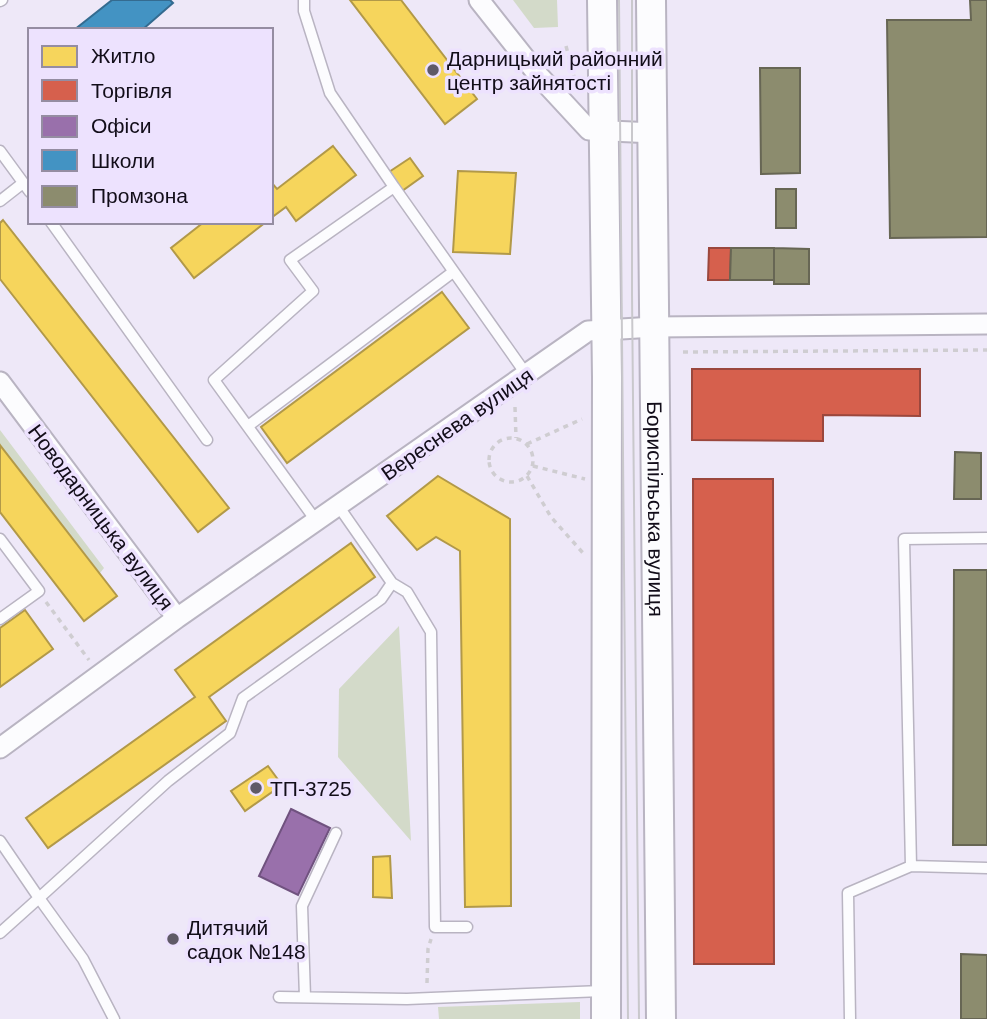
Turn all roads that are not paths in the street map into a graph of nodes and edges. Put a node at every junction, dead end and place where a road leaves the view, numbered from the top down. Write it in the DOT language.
graph roads {
  1 [pos="304,0"];
  2 [pos="479,0"];
  3 [pos="602,0"];
  4 [pos="651,0"];
  5 [pos="603,132"];
  6 [pos="654,133"];
  7 [pos="0,151"];
  8 [pos="23,183"];
  9 [pos="394,187"];
  10 [pos="28,189"];
  11 [pos="0,201"];
  12 [pos="52,224"];
  13 [pos="453,272"];
  14 [pos="987,324"];
  15 [pos="654,327"];
  16 [pos="606,330"];
  17 [pos="526,374"];
  18 [pos="0,382"];
  19 [pos="248,426"];
  20 [pos="207,440"];
  21 [pos="339,507"];
  22 [pos="317,522"];
  23 [pos="987,538"];
  24 [pos="0,539"];
  25 [pos="392,583"];
  26 [pos="177,618"];
  27 [pos="0,619"];
  28 [pos="0,748"];
  29 [pos="336,833"];
  30 [pos="0,841"];
  31 [pos="911,866"];
  32 [pos="987,868"];
  33 [pos="39,898"];
  34 [pos="467,927"];
  35 [pos="0,933"];
  36 [pos="606,991"];
  37 [pos="279,997"];
  38 [pos="305,997"];
  39 [pos="114,1019"];
  40 [pos="606,1019"];
  41 [pos="661,1019"];
  42 [pos="850,1019"];
  1 -- 9 [label="lane"];
  2 -- 5 [label="street"];
  3 -- 5 [label="main road"];
  4 -- 6 [label="main road, Бориспільська вулиця"];
  5 -- 6 [label="street"];
  5 -- 16 [label="main road"];
  6 -- 15 [label="main road, Бориспільська вулиця"];
  7 -- 8 [label="lane"];
  8 -- 10 [label="lane"];
  8 -- 11 [label="lane"];
  9 -- 13 [label="lane"];
  9 -- 19 [label="lane"];
  12 -- 20 [label="lane"];
  13 -- 17 [label="lane"];
  13 -- 19 [label="lane"];
  14 -- 15 [label="street, Вереснева вулиця"];
  15 -- 16 [label="street, Вереснева вулиця"];
  15 -- 41 [label="main road, Бориспільська вулиця"];
  16 -- 17 [label="street, Вереснева вулиця"];
  16 -- 36 [label="main road"];
  17 -- 21 [label="street, Вереснева вулиця"];
  18 -- 26 [label="street, Новодарницька вулиця"];
  19 -- 22 [label="lane"];
  21 -- 22 [label="street, Вереснева вулиця"];
  21 -- 25 [label="lane"];
  22 -- 26 [label="street, Вереснева вулиця"];
  23 -- 31 [label="lane"];
  24 -- 27 [label="lane"];
  25 -- 33 [label="lane"];
  25 -- 34 [label="lane"];
  26 -- 28 [label="street, Вереснева вулиця"];
  29 -- 38 [label="lane"];
  30 -- 33 [label="lane"];
  31 -- 32 [label="lane"];
  31 -- 42 [label="lane"];
  33 -- 35 [label="lane"];
  33 -- 39 [label="lane"];
  36 -- 38 [label="lane"];
  36 -- 40 [label="main road"];
  37 -- 38 [label="lane"];
}
